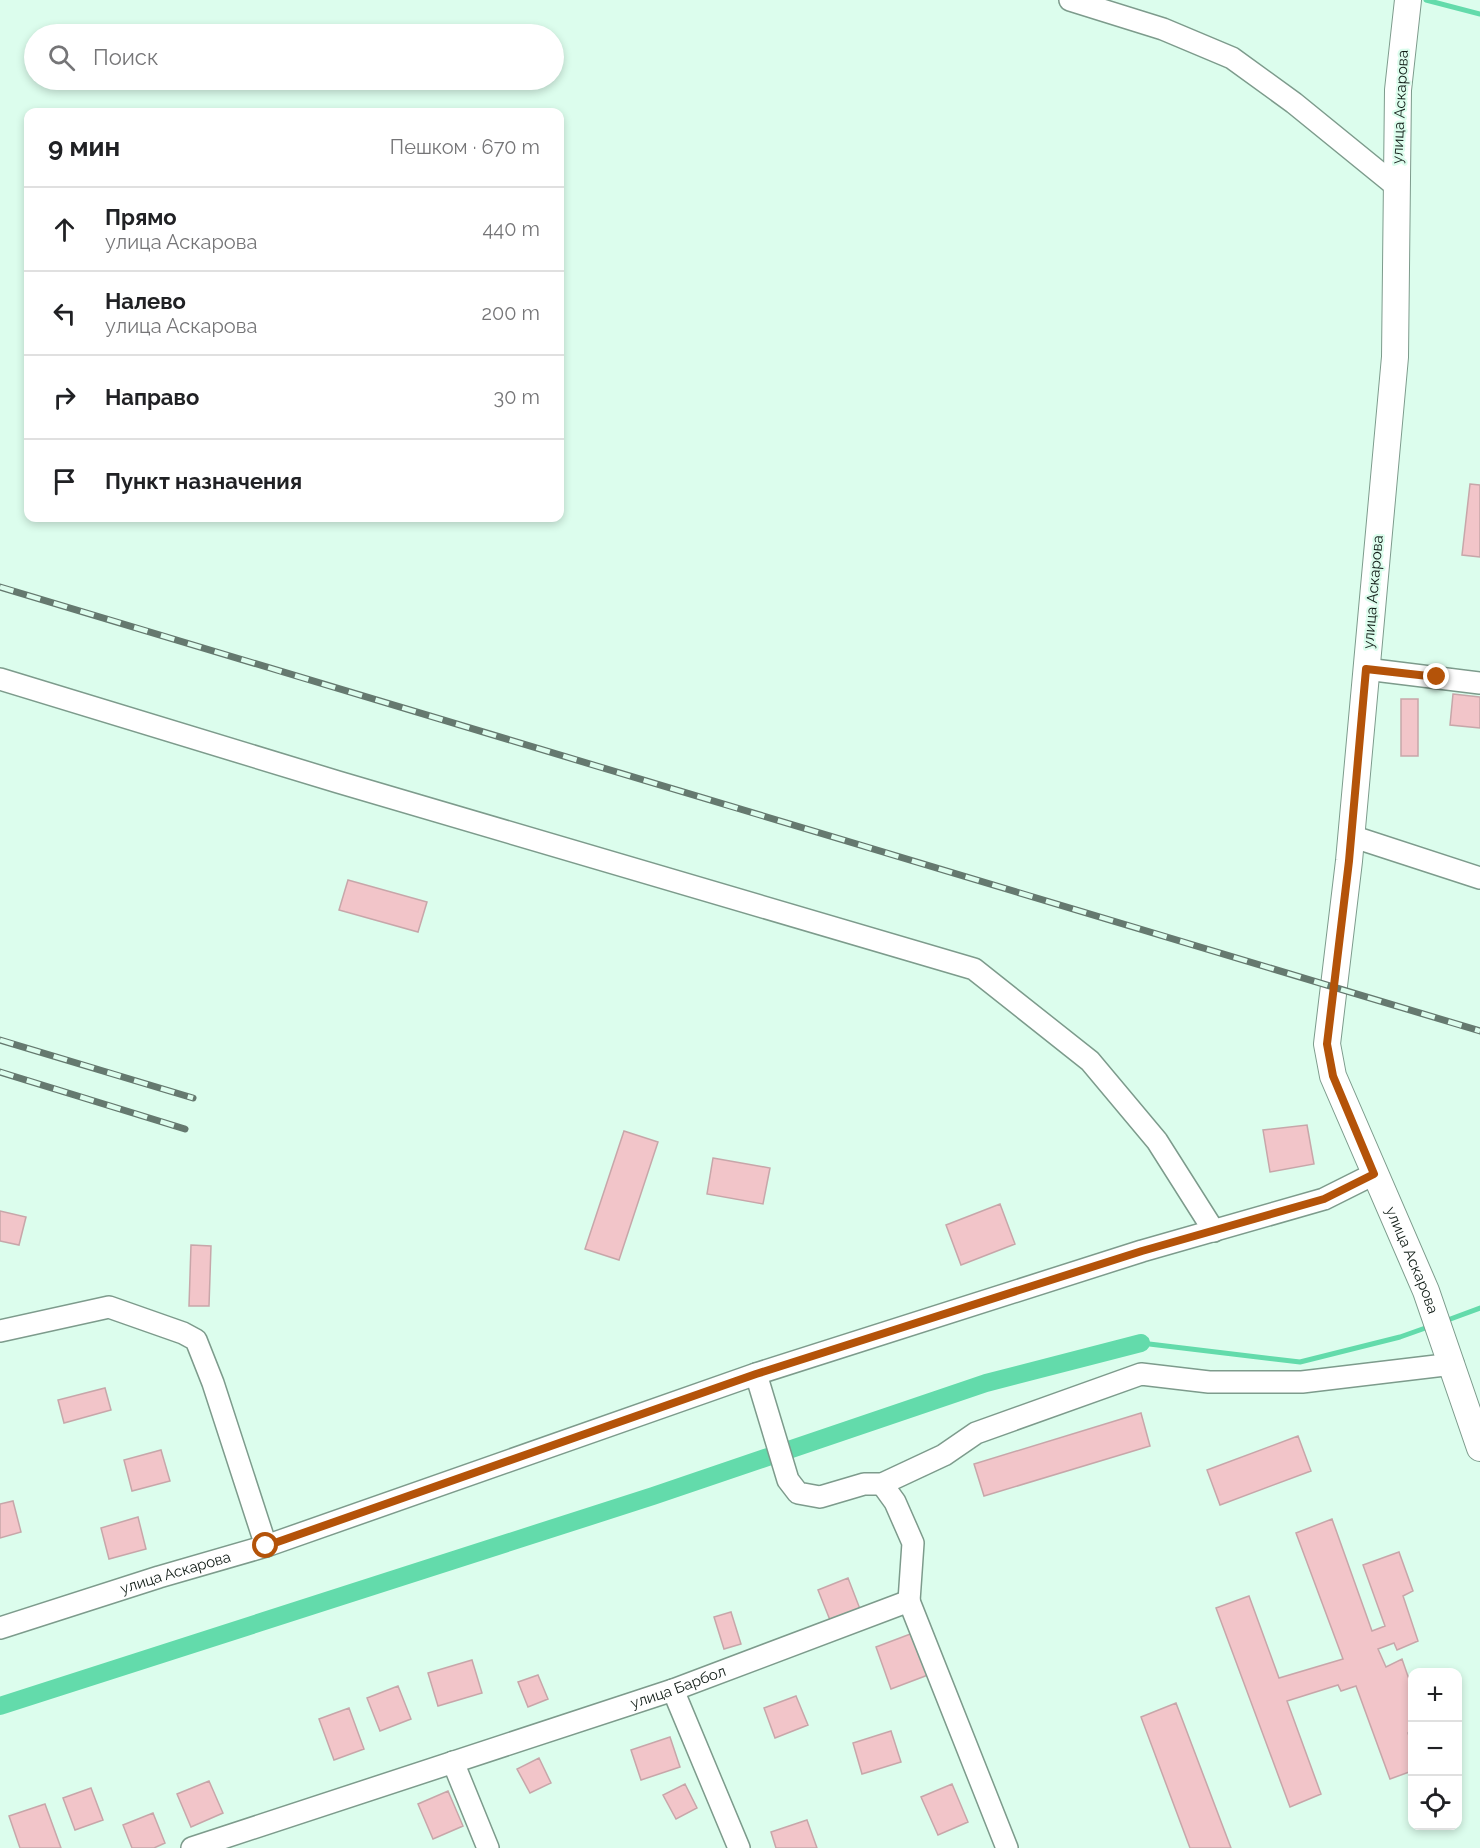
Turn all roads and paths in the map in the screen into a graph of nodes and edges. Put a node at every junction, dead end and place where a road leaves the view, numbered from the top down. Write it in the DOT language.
graph roads {
  1 [pos="1070,0"];
  2 [pos="1408,0"];
  3 [pos="1396,186"];
  4 [pos="1366,669"];
  5 [pos="0,679"];
  6 [pos="1480,683"];
  7 [pos="1351,836"];
  8 [pos="1480,879"];
  9 [pos="1374,1174"];
  10 [pos="1214,1231"];
  11 [pos="0,1330"];
  12 [pos="1450,1356"];
  13 [pos="756,1374"];
  14 [pos="1480,1448"];
  15 [pos="882,1484"];
  16 [pos="266,1546"];
  17 [pos="909,1601"];
  18 [pos="0,1628"];
  19 [pos="673,1690"];
  20 [pos="453,1762"];
  21 [pos="230,1842"];
  22 [pos="192,1848"];
  23 [pos="488,1848"];
  24 [pos="739,1848"];
  25 [pos="1007,1848"];
  1 -- 3 [label="street"];
  2 -- 3 [label="main road, улица Аскарова"];
  3 -- 4 [label="main road, улица Аскарова"];
  4 -- 6 [label="street"];
  4 -- 7 [label="main road, улица Аскарова"];
  5 -- 10 [label="street"];
  7 -- 8 [label="street"];
  7 -- 9 [label="main road, улица Аскарова"];
  9 -- 10 [label="street, улица Аскарова"];
  9 -- 12 [label="main road, улица Аскарова"];
  10 -- 13 [label="street, улица Аскарова"];
  11 -- 16 [label="street"];
  12 -- 14 [label="main road, улица Аскарова"];
  12 -- 15 [label="street"];
  13 -- 15 [label="street"];
  13 -- 16 [label="street, улица Аскарова"];
  15 -- 17 [label="street"];
  16 -- 18 [label="street, улица Аскарова"];
  17 -- 19 [label="street, улица Барбол"];
  17 -- 25 [label="street"];
  19 -- 20 [label="street, улица Барбол"];
  19 -- 24 [label="street"];
  20 -- 21 [label="street, улица Барбол"];
  20 -- 23 [label="street"];
  21 -- 22 [label="street, улица Барбол"];
}
